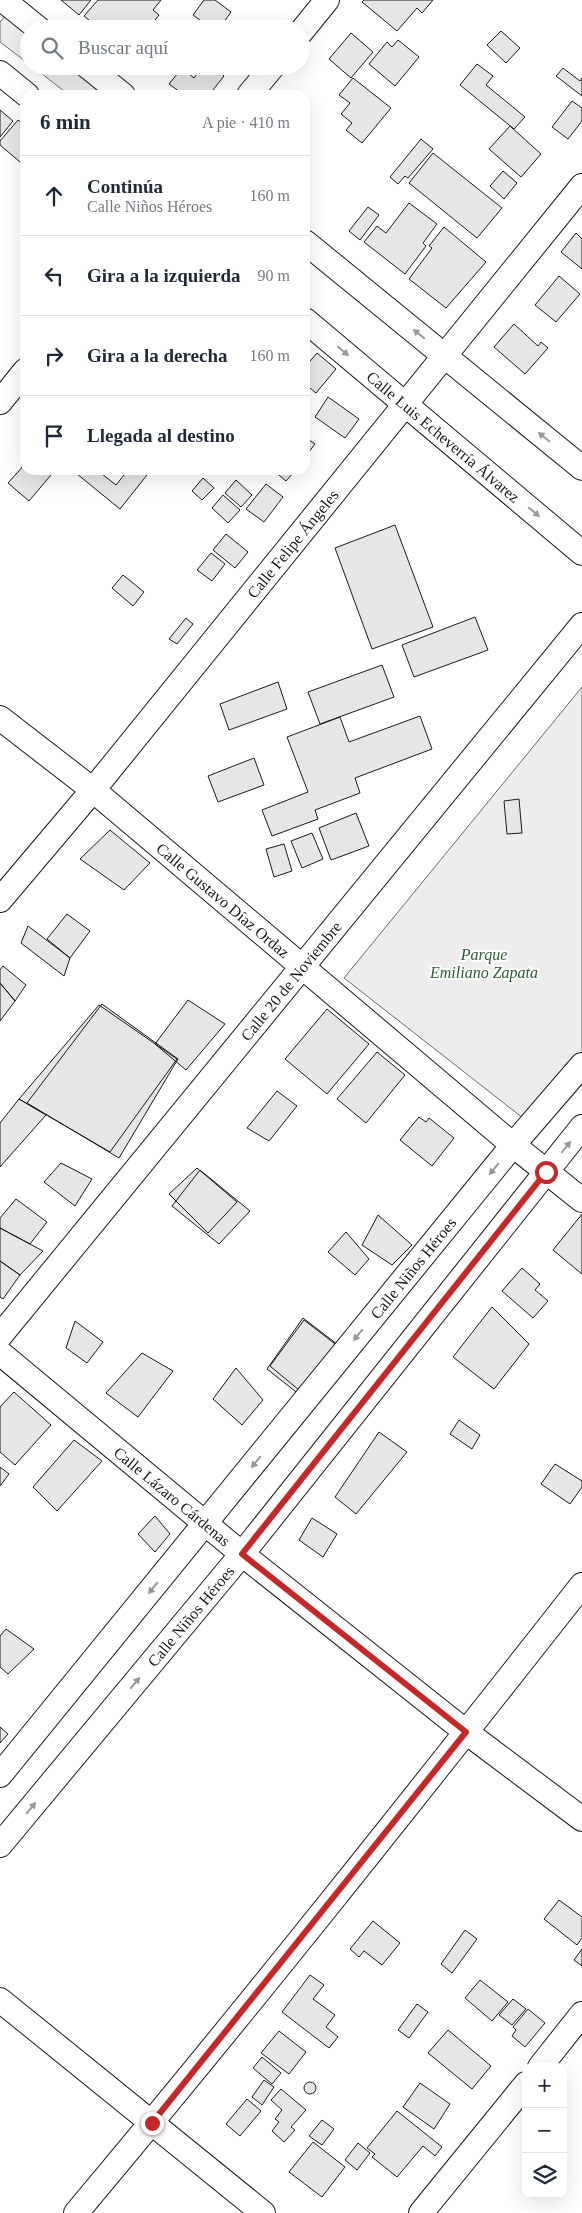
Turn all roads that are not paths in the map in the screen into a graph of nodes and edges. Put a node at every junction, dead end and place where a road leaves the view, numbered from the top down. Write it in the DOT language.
graph roads {
  1 [pos="3,0"];
  2 [pos="328,0"];
  3 [pos="28,20"];
  4 [pos="310,21"];
  5 [pos="0,73"];
  6 [pos="97,75"];
  7 [pos="266,75"];
  8 [pos="21,90"];
  9 [pos="117,90"];
  10 [pos="253,90"];
  11 [pos="582,186"];
  12 [pos="310,246"];
  13 [pos="310,324"];
  14 [pos="446,356"];
  15 [pos="20,377"];
  16 [pos="0,402"];
  17 [pos="407,404"];
  18 [pos="582,468"];
  19 [pos="582,553"];
  20 [pos="582,625"];
  21 [pos="0,718"];
  22 [pos="93,790"];
  23 [pos="0,900"];
  24 [pos="302,966"];
  25 [pos="582,1065"];
  26 [pos="582,1127"];
  27 [pos="513,1145"];
  28 [pos="546,1172"];
  29 [pos="582,1200"];
  30 [pos="0,1336"];
  31 [pos="0,1354"];
  32 [pos="206,1523"];
  33 [pos="242,1554"];
  34 [pos="582,1585"];
  35 [pos="466,1732"];
  36 [pos="0,1775"];
  37 [pos="582,1820"];
  38 [pos="0,1846"];
  39 [pos="0,2000"];
  40 [pos="582,2014"];
  41 [pos="543,2063"];
  42 [pos="522,2089"];
  43 [pos="152,2123"];
  44 [pos="76,2213"];
  45 [pos="263,2213"];
  46 [pos="421,2213"];
  1 -- 3 [label="street"];
  2 -- 4 [label="street"];
  5 -- 8 [label="street"];
  6 -- 9 [label="street"];
  7 -- 10 [label="street"];
  11 -- 14 [label="street, Calle Felipe Ángeles"];
  14 -- 12 [label="street, one-way"];
  13 -- 17 [label="street, Calle Luis Echeverría Álvarez, one-way"];
  14 -- 17 [label="street, Calle Felipe Ángeles"];
  18 -- 14 [label="street, one-way"];
  15 -- 16 [label="street"];
  17 -- 19 [label="street, Calle Luis Echeverría Álvarez, one-way"];
  17 -- 22 [label="street, Calle Felipe Ángeles"];
  20 -- 24 [label="street, Calle 20 de Noviembre"];
  21 -- 22 [label="street, Calle Gustavo Díaz Ordaz"];
  22 -- 23 [label="street, Calle Felipe Ángeles"];
  22 -- 24 [label="street, Calle Gustavo Díaz Ordaz"];
  24 -- 27 [label="street, Calle Gustavo Díaz Ordaz"];
  24 -- 30 [label="street, Calle 20 de Noviembre"];
  25 -- 27 [label="street, Calle Niños Héroes"];
  28 -- 26 [label="street, Calle Niños Héroes, one-way"];
  27 -- 28 [label="street, Calle Gustavo Díaz Ordaz"];
  27 -- 32 [label="street, Calle Niños Héroes, one-way"];
  28 -- 29 [label="street, Calle Gustavo Díaz Ordaz"];
  28 -- 33 [label="street, Calle Niños Héroes"];
  31 -- 32 [label="street, Calle Lázaro Cárdenas"];
  32 -- 33 [label="street, Calle Lázaro Cárdenas"];
  32 -- 36 [label="street, Calle Niños Héroes, one-way"];
  33 -- 35 [label="street, Calle Lázaro Cárdenas"];
  38 -- 33 [label="street, Calle Niños Héroes, one-way"];
  34 -- 35 [label="street"];
  35 -- 37 [label="street, Calle Lázaro Cárdenas"];
  35 -- 43 [label="street"];
  39 -- 43 [label="street"];
  40 -- 41 [label="street"];
  42 -- 46 [label="street"];
  43 -- 44 [label="street"];
  43 -- 45 [label="street"];
}
